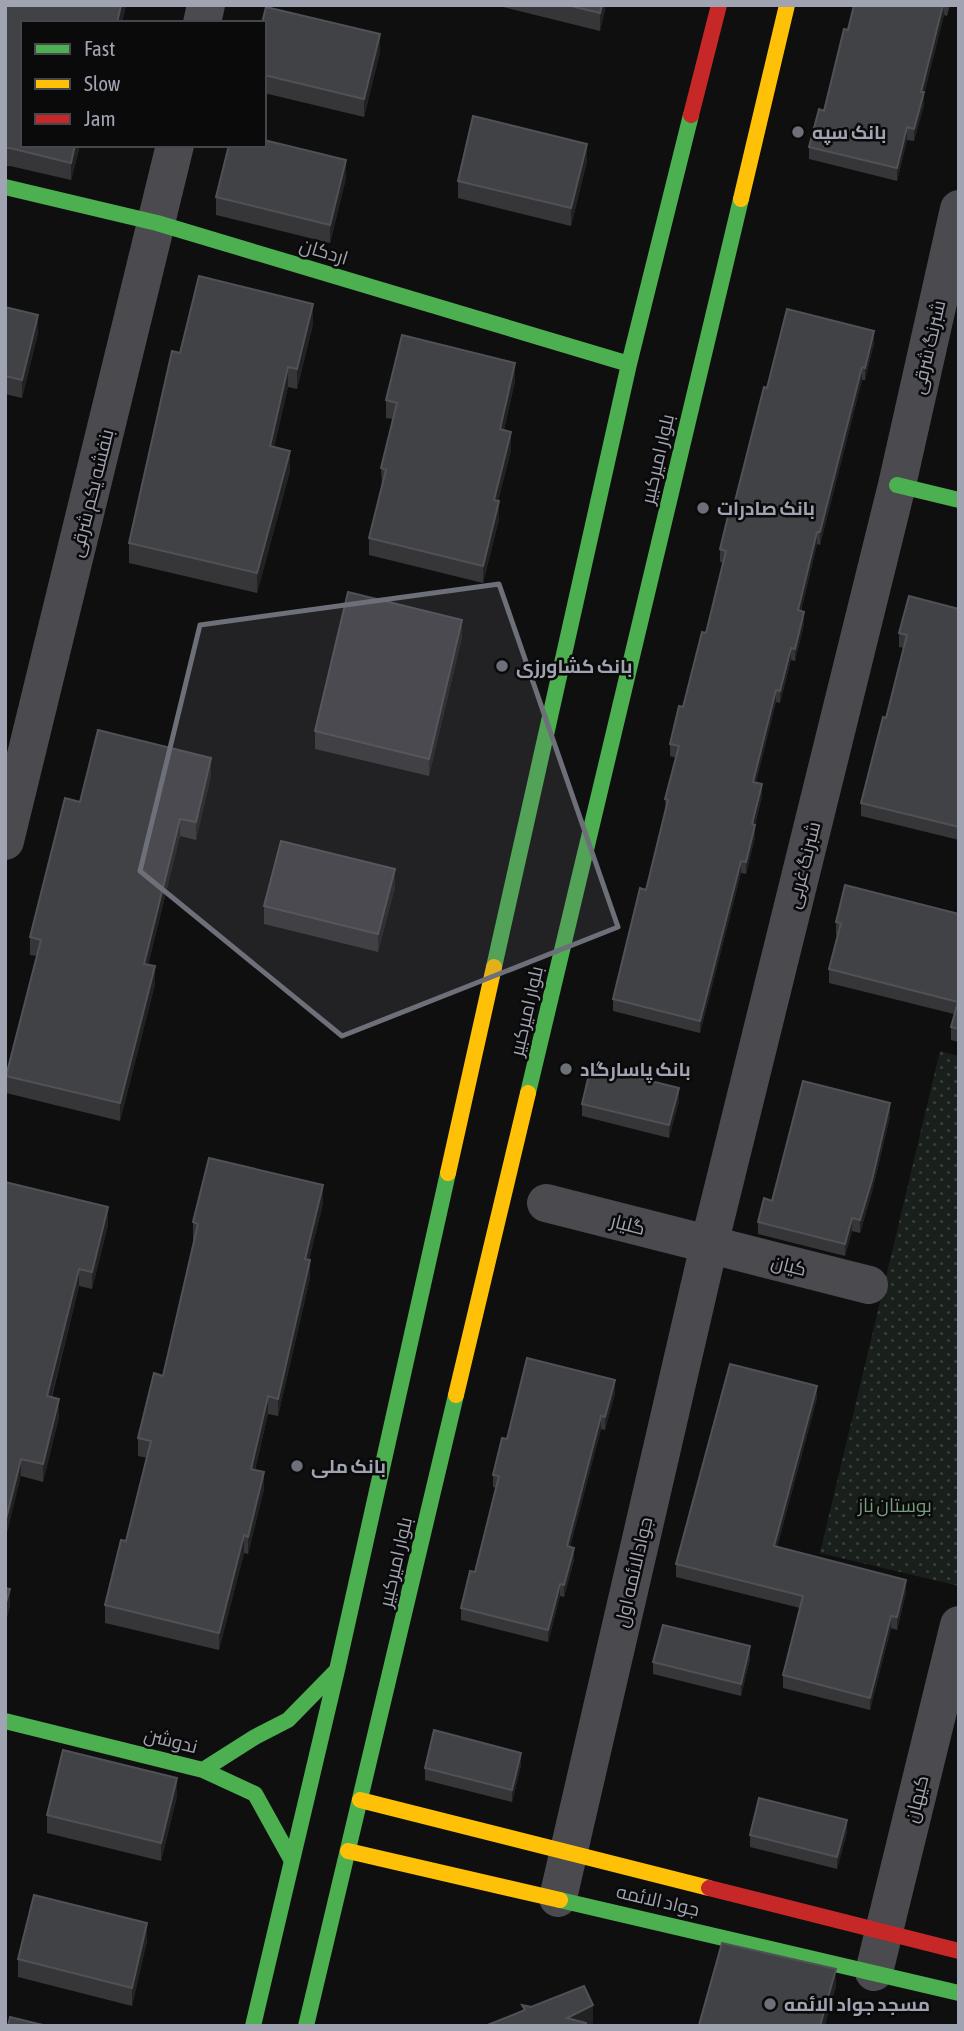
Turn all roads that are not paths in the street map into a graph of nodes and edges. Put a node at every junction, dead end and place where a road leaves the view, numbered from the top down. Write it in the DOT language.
graph roads {
  1 [pos="719,5"];
  2 [pos="787,5"];
  3 [pos="175,147"];
  4 [pos="5,187"];
  5 [pos="959,209"];
  6 [pos="157,223"];
  7 [pos="629,364"];
  8 [pos="897,485"];
  9 [pos="959,500"];
  10 [pos="5,841"];
  11 [pos="546,1203"];
  12 [pos="709,1245"];
  13 [pos="869,1285"];
  14 [pos="959,1625"];
  15 [pos="337,1670"];
  16 [pos="5,1721"];
  17 [pos="203,1770"];
  18 [pos="360,1800"];
  19 [pos="348,1851"];
  20 [pos="568,1852"];
  21 [pos="292,1859"];
  22 [pos="558,1898"];
  23 [pos="883,1932"];
  24 [pos="959,1951"];
  25 [pos="874,1972"];
  26 [pos="959,1993"];
  27 [pos="253,2026"];
  28 [pos="306,2026"];
  1 -- 7 [label="main road, بلوار امیرکبیر"];
  2 -- 18 [label="main road, بلوار امیرکبیر"];
  3 -- 6 [label="street, بنفشه یکم شرقی"];
  4 -- 6 [label="main road, اردکان"];
  5 -- 8 [label="street, شبرنگ شرقی"];
  6 -- 7 [label="main road, اردکان"];
  6 -- 10 [label="street, بنفشه یکم شرقی"];
  7 -- 15 [label="main road, بلوار امیرکبیر"];
  8 -- 9 [label="main road"];
  8 -- 12 [label="street, شبرنگ غربی"];
  11 -- 12 [label="street, گلیار"];
  12 -- 13 [label="street, کیان"];
  12 -- 20 [label="street, جوادالائمه اول"];
  14 -- 23 [label="street, کیهان"];
  15 -- 17 [label="main road, ندوشن"];
  15 -- 21 [label="main road, بلوار امیرکبیر"];
  16 -- 17 [label="main road, ندوشن"];
  17 -- 21 [label="main road"];
  18 -- 19 [label="main road, بلوار امیرکبیر"];
  18 -- 20 [label="main road, جواد الائمه"];
  19 -- 22 [label="main road, جواد الائمه"];
  19 -- 28 [label="main road, بلوار امیرکبیر"];
  20 -- 22 [label="street, جوادالائمه اول"];
  20 -- 23 [label="main road, جواد الائمه"];
  21 -- 27 [label="main road, بلوار امیرکبیر"];
  22 -- 25 [label="main road, جواد الائمه"];
  23 -- 24 [label="main road, جواد الائمه"];
  23 -- 25 [label="street, کیهان"];
  25 -- 26 [label="main road, جواد الائمه"];
}
